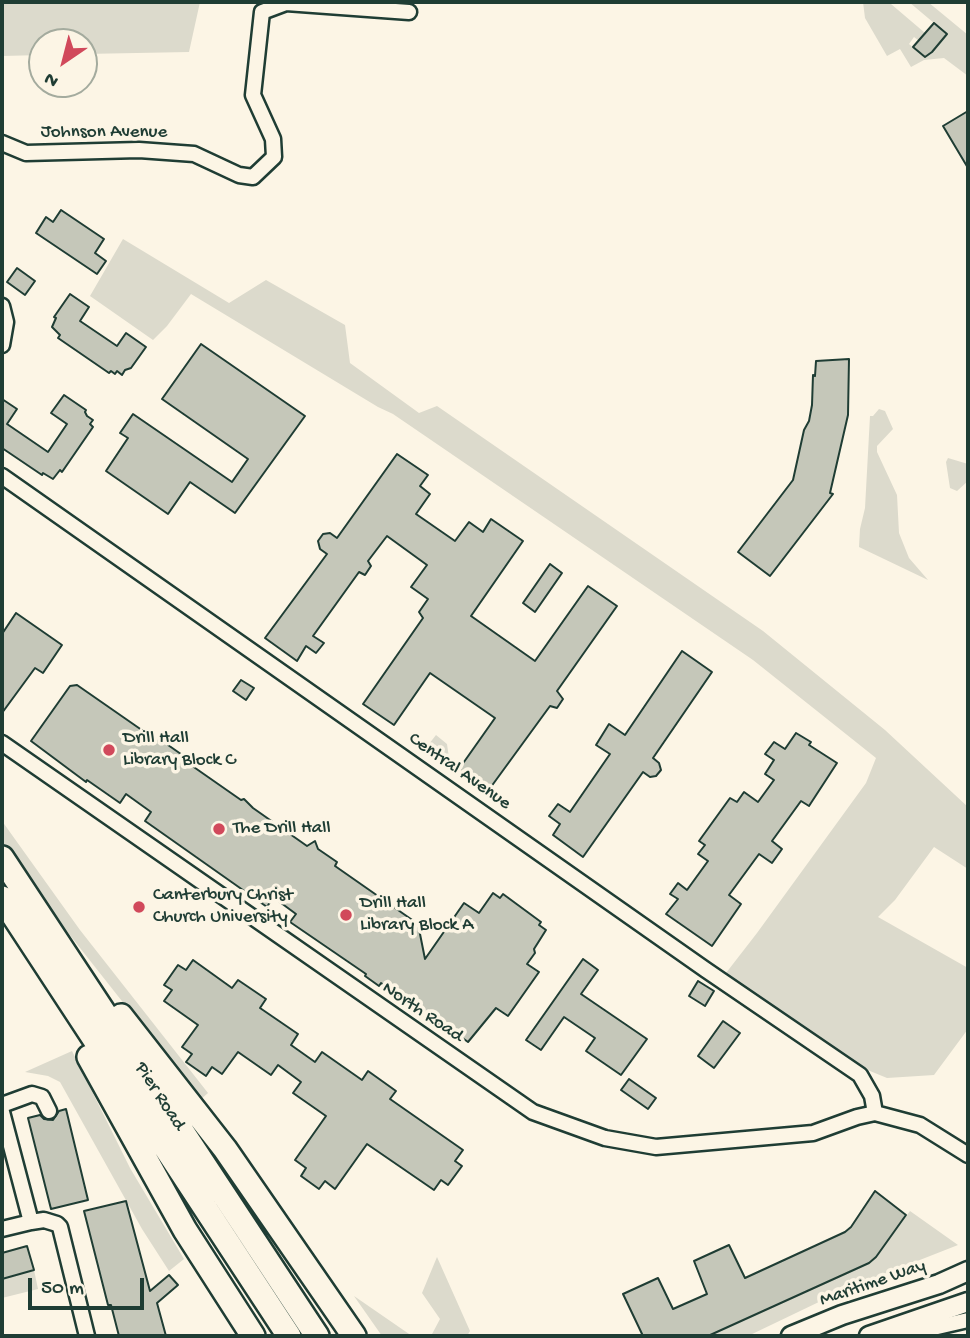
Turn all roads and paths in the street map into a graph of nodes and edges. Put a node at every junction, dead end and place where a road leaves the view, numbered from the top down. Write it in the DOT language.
graph roads {
  1 [pos="409,12"];
  2 [pos="2,143"];
  3 [pos="2,306"];
  4 [pos="2,345"];
  5 [pos="2,475"];
  6 [pos="2,743"];
  7 [pos="2,858"];
  8 [pos="2,898"];
  9 [pos="35,910"];
  10 [pos="79,1017"];
  11 [pos="2,1105"];
  12 [pos="49,1111"];
  13 [pos="2,1112"];
  14 [pos="875,1114"];
  15 [pos="968,1155"];
  16 [pos="31,1222"];
  17 [pos="2,1229"];
  18 [pos="968,1271"];
  19 [pos="968,1301"];
  20 [pos="968,1320"];
  21 [pos="87,1336"];
  22 [pos="253,1336"];
  23 [pos="289,1336"];
  24 [pos="317,1336"];
  25 [pos="354,1336"];
  26 [pos="791,1336"];
  27 [pos="869,1336"];
  28 [pos="898,1336"];
  1 -- 2 [label="street, Johnson Avenue"];
  3 -- 4 [label="street"];
  5 -- 14 [label="street, Central Avenue"];
  6 -- 14 [label="street, North Road"];
  7 -- 9 [label="main road, Pier Road"];
  8 -- 10 [label="main road, Pier Road"];
  9 -- 24 [label="main road, Pier Road"];
  9 -- 25 [label="main road"];
  10 -- 22 [label="main road"];
  10 -- 23 [label="main road, Pier Road"];
  11 -- 12 [label="street"];
  13 -- 16 [label="street"];
  14 -- 15 [label="street"];
  16 -- 17 [label="street"];
  16 -- 21 [label="street"];
  18 -- 26 [label="street, Maritime Way"];
  19 -- 27 [label="street"];
  20 -- 28 [label="street"];
}
